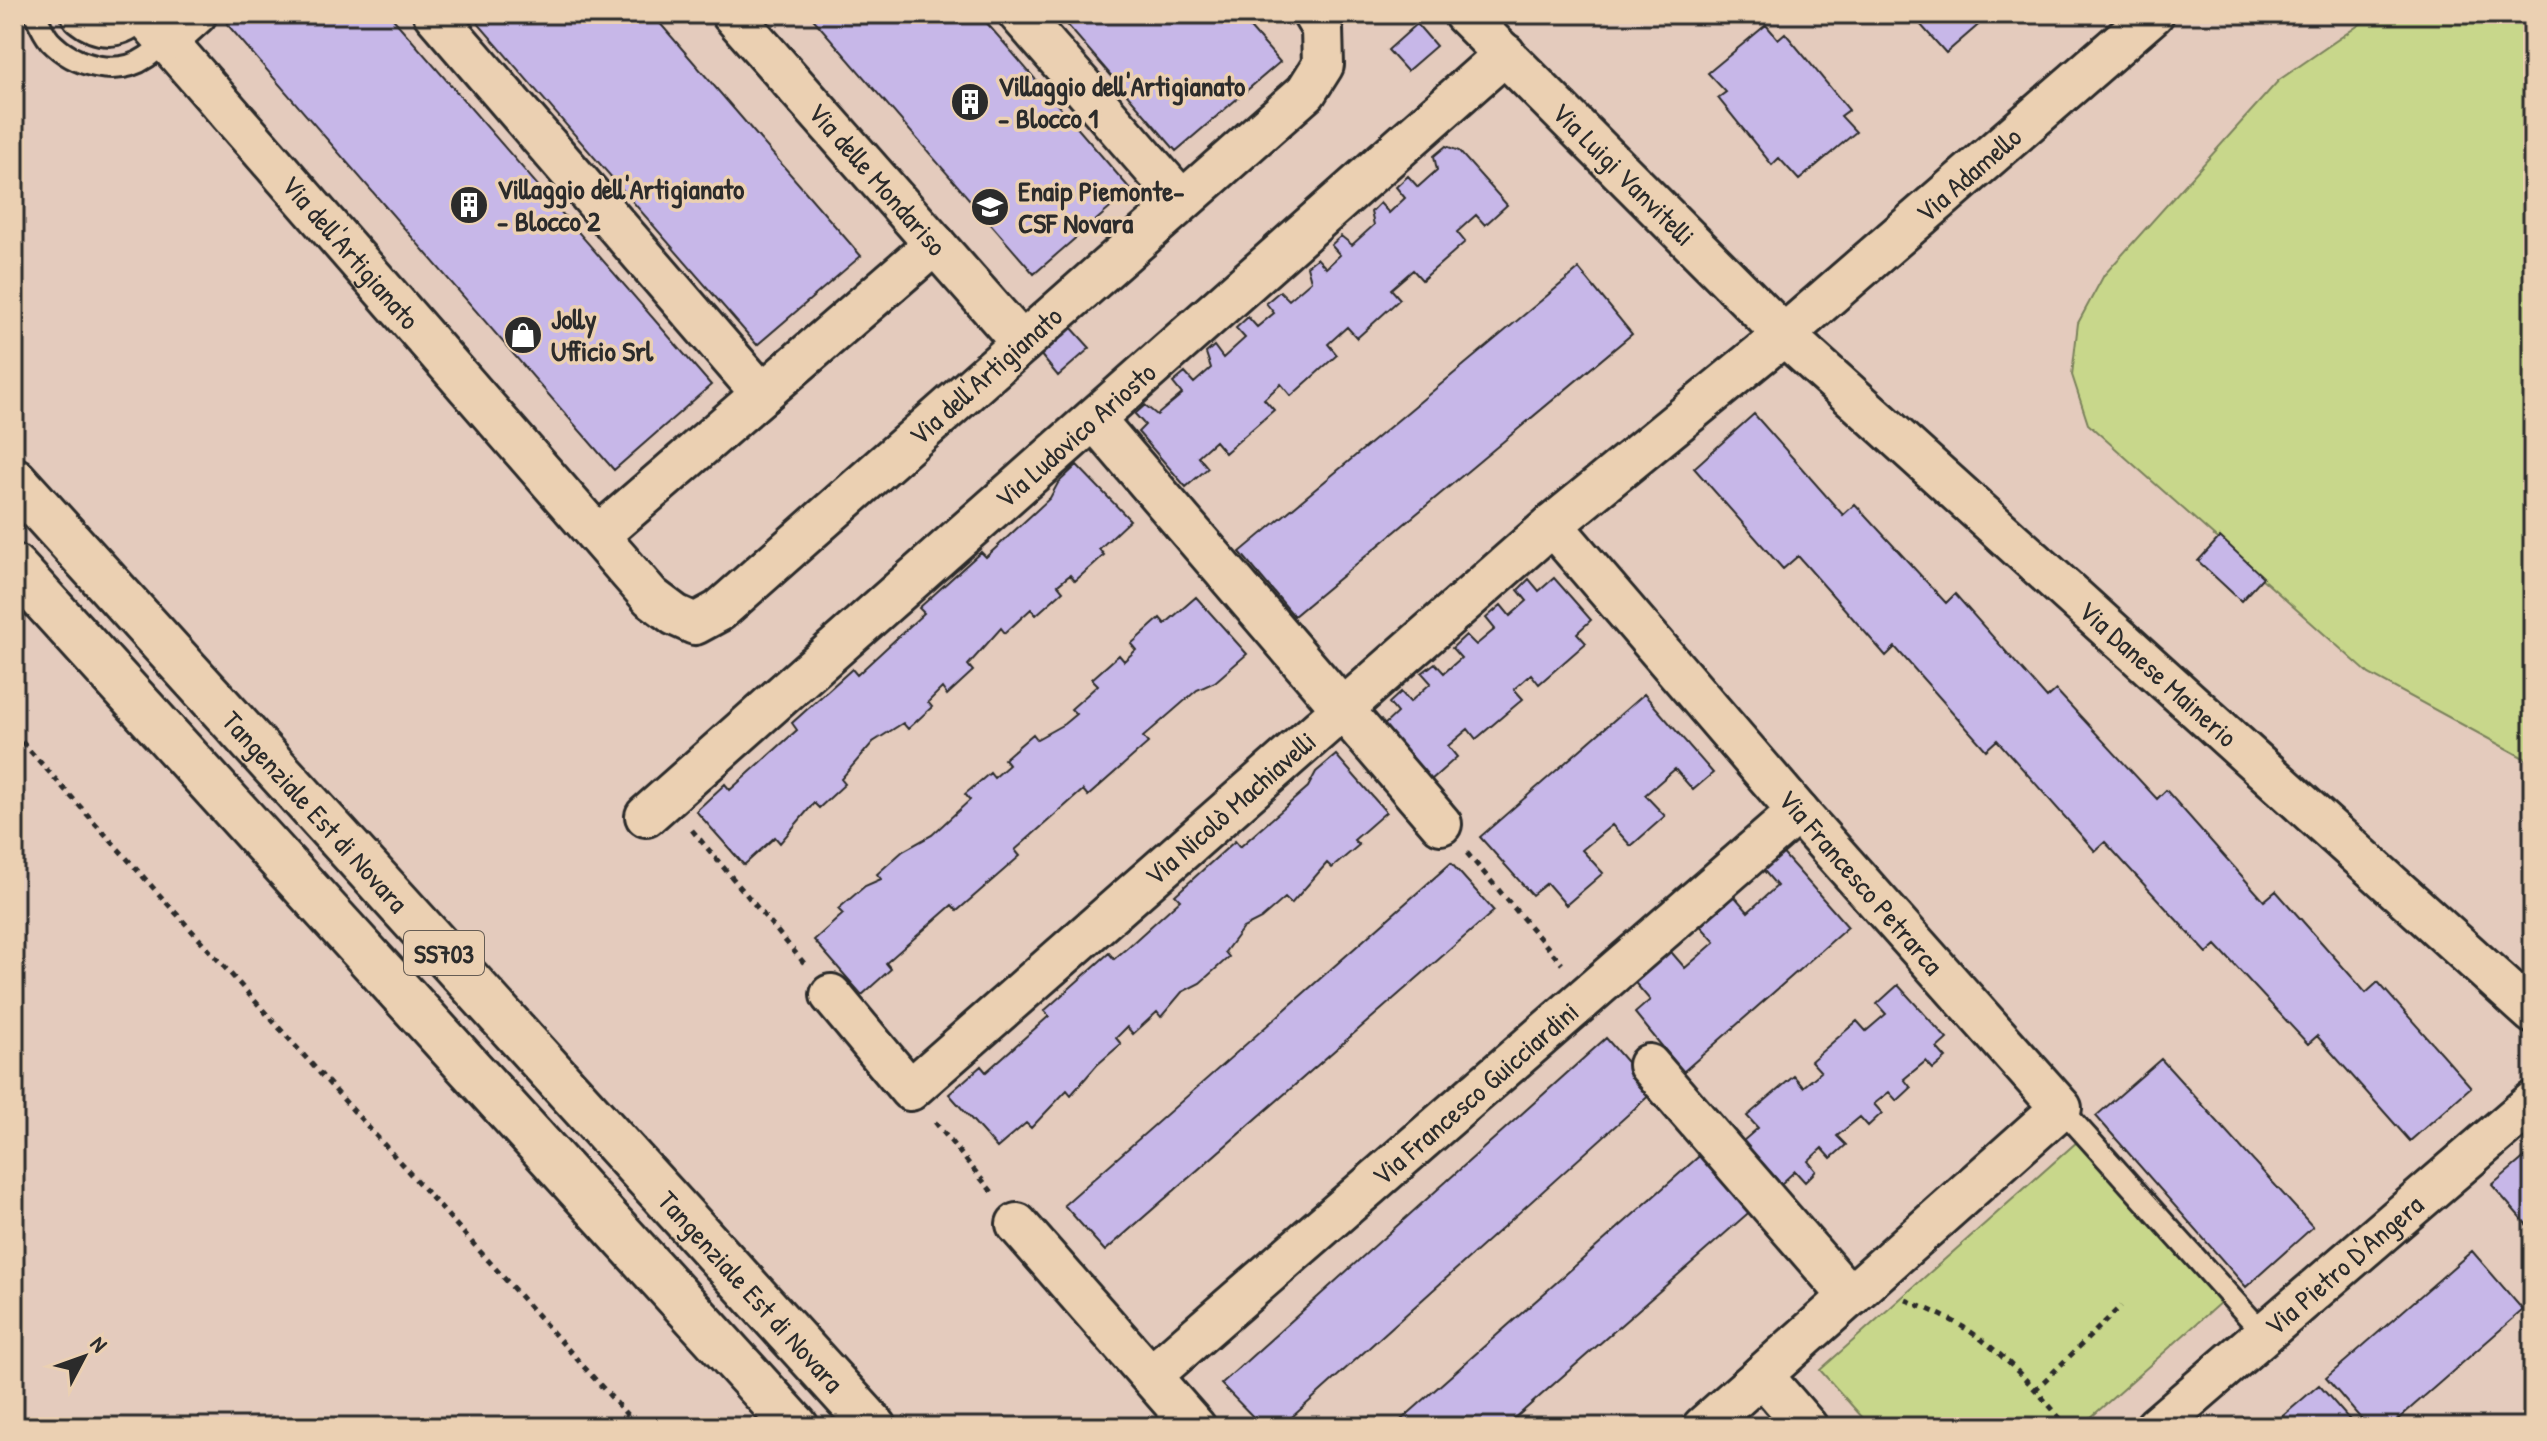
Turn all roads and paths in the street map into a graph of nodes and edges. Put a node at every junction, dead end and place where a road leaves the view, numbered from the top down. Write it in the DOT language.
graph roads {
  1 [pos="35,14"];
  2 [pos="82,14"];
  3 [pos="134,14"];
  4 [pos="196,14"];
  5 [pos="434,14"];
  6 [pos="732,14"];
  7 [pos="1019,14"];
  8 [pos="1313,14"];
  9 [pos="1464,14"];
  10 [pos="2153,14"];
  11 [pos="154,27"];
  12 [pos="1505,54"];
  13 [pos="1182,201"];
  14 [pos="935,244"];
  15 [pos="1784,335"];
  16 [pos="1022,343"];
  17 [pos="762,394"];
  18 [pos="1094,419"];
  19 [pos="14,480"];
  20 [pos="1552,525"];
  21 [pos="599,535"];
  22 [pos="14,567"];
  23 [pos="1344,708"];
  24 [pos="14,733"];
  25 [pos="656,807"];
  26 [pos="1798,812"];
  27 [pos="1441,824"];
  28 [pos="1588,994"];
  29 [pos="831,995"];
  30 [pos="2533,1013"];
  31 [pos="1649,1065"];
  32 [pos="910,1090"];
  33 [pos="2533,1102"];
  34 [pos="2061,1108"];
  35 [pos="1017,1224"];
  36 [pos="1850,1297"];
  37 [pos="1904,1298"];
  38 [pos="2121,1306"];
  39 [pos="2264,1334"];
  40 [pos="1762,1375"];
  41 [pos="1151,1376"];
  42 [pos="2035,1390"];
  43 [pos="638,1427"];
  44 [pos="796,1427"];
  45 [pos="874,1427"];
  46 [pos="1195,1427"];
  47 [pos="1703,1427"];
  48 [pos="1807,1427"];
  49 [pos="2067,1427"];
  50 [pos="2156,1427"];
  1 -- 11 [label="lane"];
  2 -- 3 [label="street"];
  4 -- 11 [label="street"];
  5 -- 17 [label="street"];
  6 -- 14 [label="street, Via delle Mondariso"];
  7 -- 13 [label="street"];
  8 -- 13 [label="street, Via dell'Artigianato"];
  9 -- 12 [label="street, Via Luigi Vanvitelli"];
  10 -- 15 [label="street, Via Adamello"];
  11 -- 21 [label="street, Via dell'Artigianato"];
  12 -- 15 [label="street, Via Luigi Vanvitelli"];
  12 -- 18 [label="street, Via Ludovico Ariosto"];
  13 -- 16 [label="street, Via dell'Artigianato"];
  14 -- 16 [label="street, Via delle Mondariso"];
  14 -- 17 [label="street"];
  15 -- 20 [label="street"];
  15 -- 30 [label="street, Via Danese Mainerio"];
  16 -- 21 [label="street, Via dell'Artigianato"];
  17 -- 21 [label="street"];
  18 -- 23 [label="street"];
  18 -- 25 [label="street, Via Ludovico Ariosto"];
  19 -- 45 [label="highway, Tangenziale Est di Novara / SS703"];
  20 -- 23 [label="street, Via Nicolò Machiavelli"];
  20 -- 26 [label="street, Via Francesco Petrarca"];
  22 -- 44 [label="highway, Tangenziale Est di Novara / SS703"];
  23 -- 27 [label="street"];
  23 -- 32 [label="street, Via Nicolò Machiavelli"];
  24 -- 43 [label="path"];
  25 -- 29 [label="path"];
  26 -- 28 [label="street, Via Francesco Guicciardini"];
  26 -- 34 [label="street, Via Francesco Petrarca"];
  27 -- 28 [label="path"];
  28 -- 41 [label="street, Via Francesco Guicciardini"];
  29 -- 32 [label="street"];
  31 -- 36 [label="street"];
  32 -- 35 [label="path"];
  33 -- 39 [label="street, Via Pietro D'Angera"];
  34 -- 36 [label="street"];
  34 -- 39 [label="lane"];
  35 -- 41 [label="street"];
  36 -- 40 [label="street"];
  37 -- 42 [label="path"];
  38 -- 42 [label="path"];
  39 -- 50 [label="street, Via Pietro D'Angera"];
  40 -- 47 [label="street"];
  40 -- 48 [label="street"];
  41 -- 46 [label="street"];
  42 -- 49 [label="path"];
}
